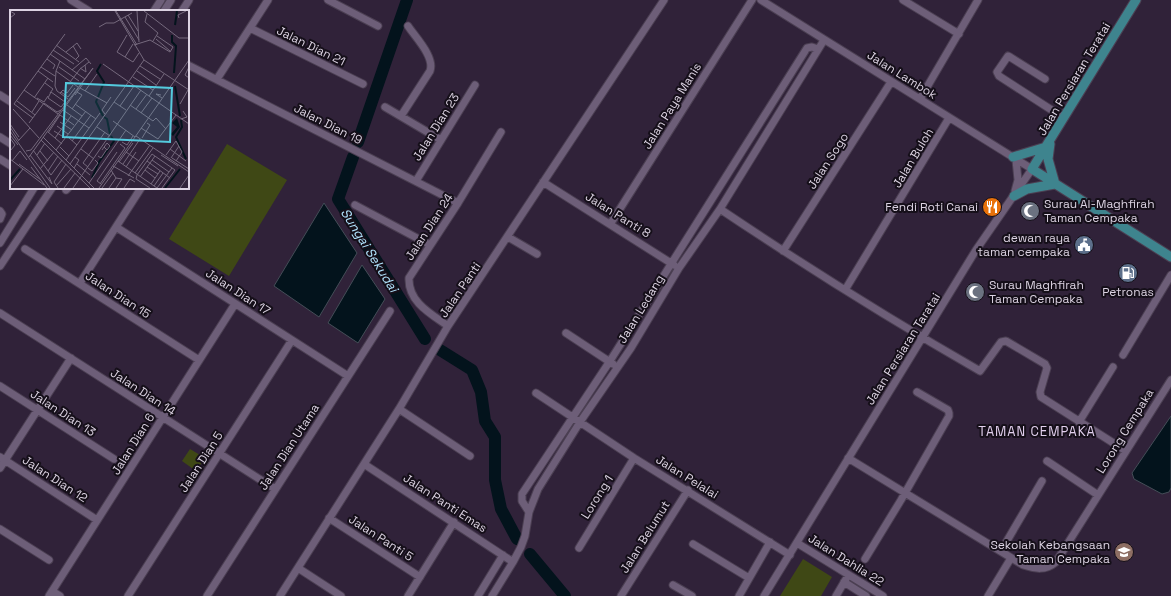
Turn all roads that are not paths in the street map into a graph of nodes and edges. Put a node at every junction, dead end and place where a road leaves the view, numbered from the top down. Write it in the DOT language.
graph roads {
  1 [pos="71,0"];
  2 [pos="161,0"];
  3 [pos="172,0"];
  4 [pos="189,0"];
  5 [pos="268,0"];
  6 [pos="328,0"];
  7 [pos="664,0"];
  8 [pos="752,0"];
  9 [pos="761,0"];
  10 [pos="903,0"];
  11 [pos="978,0"];
  12 [pos="1136,0"];
  13 [pos="338,2"];
  14 [pos="88,10"];
  15 [pos="155,10"];
  16 [pos="165,10"];
  17 [pos="183,10"];
  18 [pos="378,26"];
  19 [pos="408,26"];
  20 [pos="250,28"];
  21 [pos="959,34"];
  22 [pos="824,40"];
  23 [pos="818,50"];
  24 [pos="189,65"];
  25 [pos="217,79"];
  26 [pos="1045,79"];
  27 [pos="891,82"];
  28 [pos="363,84"];
  29 [pos="475,85"];
  30 [pos="0,95"];
  31 [pos="920,99"];
  32 [pos="10,101"];
  33 [pos="384,107"];
  34 [pos="400,116"];
  35 [pos="949,118"];
  36 [pos="1064,118"];
  37 [pos="501,132"];
  38 [pos="0,137"];
  39 [pos="441,140"];
  40 [pos="10,142"];
  41 [pos="1048,144"];
  42 [pos="0,159"];
  43 [pos="1014,159"];
  44 [pos="10,165"];
  45 [pos="1032,169"];
  46 [pos="416,181"];
  47 [pos="543,182"];
  48 [pos="1055,184"];
  49 [pos="33,189"];
  50 [pos="51,189"];
  51 [pos="140,189"];
  52 [pos="1014,196"];
  53 [pos="458,203"];
  54 [pos="355,205"];
  55 [pos="720,209"];
  56 [pos="611,223"];
  57 [pos="116,227"];
  58 [pos="508,237"];
  59 [pos="0,244"];
  60 [pos="430,245"];
  61 [pos="25,249"];
  62 [pos="783,251"];
  63 [pos="537,254"];
  64 [pos="1171,257"];
  65 [pos="671,263"];
  66 [pos="0,266"];
  67 [pos="679,268"];
  68 [pos="1171,275"];
  69 [pos="80,283"];
  70 [pos="845,290"];
  71 [pos="235,304"];
  72 [pos="390,311"];
  73 [pos="0,313"];
  74 [pos="448,326"];
  75 [pos="566,333"];
  76 [pos="923,338"];
  77 [pos="292,340"];
  78 [pos="1123,355"];
  79 [pos="71,358"];
  80 [pos="199,360"];
  81 [pos="610,362"];
  82 [pos="1114,367"];
  83 [pos="618,368"];
  84 [pos="348,376"];
  85 [pos="1171,380"];
  86 [pos="0,386"];
  87 [pos="917,392"];
  88 [pos="536,393"];
  89 [pos="37,410"];
  90 [pos="399,410"];
  91 [pos="162,417"];
  92 [pos="574,417"];
  93 [pos="580,422"];
  94 [pos="1079,422"];
  95 [pos="1126,452"];
  96 [pos="219,453"];
  97 [pos="470,456"];
  98 [pos="634,458"];
  99 [pos="848,458"];
  100 [pos="3,459"];
  101 [pos="114,459"];
  102 [pos="1047,461"];
  103 [pos="364,464"];
  104 [pos="0,468"];
  105 [pos="1042,481"];
  106 [pos="275,489"];
  107 [pos="688,490"];
  108 [pos="905,493"];
  109 [pos="1098,495"];
  110 [pos="529,512"];
  111 [pos="330,518"];
  112 [pos="97,520"];
  113 [pos="454,522"];
  114 [pos="0,529"];
  115 [pos="770,542"];
  116 [pos="797,543"];
  117 [pos="693,544"];
  118 [pos="578,548"];
  119 [pos="1001,551"];
  120 [pos="790,554"];
  121 [pos="503,555"];
  122 [pos="1011,558"];
  123 [pos="865,559"];
  124 [pos="49,560"];
  125 [pos="513,562"];
  126 [pos="298,568"];
  127 [pos="849,575"];
  128 [pos="420,577"];
  129 [pos="749,578"];
  130 [pos="844,582"];
  131 [pos="673,585"];
  132 [pos="51,594"];
  133 [pos="60,596"];
  134 [pos="128,596"];
  135 [pos="207,596"];
  136 [pos="280,596"];
  137 [pos="342,596"];
  138 [pos="408,596"];
  139 [pos="478,596"];
  140 [pos="492,596"];
  141 [pos="621,596"];
  142 [pos="692,596"];
  143 [pos="738,596"];
  144 [pos="764,596"];
  145 [pos="836,596"];
  146 [pos="866,596"];
  147 [pos="883,596"];
  148 [pos="988,596"];
  1 -- 14 [label="street"];
  2 -- 15 [label="street"];
  3 -- 16 [label="street"];
  4 -- 17 [label="street"];
  5 -- 20 [label="street"];
  6 -- 13 [label="street"];
  7 -- 47 [label="street, Jalan Panti"];
  8 -- 56 [label="street, Jalan Paya Manis"];
  9 -- 22 [label="street, Jalan Lambok"];
  10 -- 21 [label="street"];
  11 -- 21 [label="street"];
  12 -- 36 [label="main road, Jalan Persiaran Teratai"];
  13 -- 18 [label="street"];
  19 -- 34 [label="street"];
  20 -- 25 [label="street"];
  20 -- 28 [label="street, Jalan Dian 21"];
  21 -- 31 [label="street"];
  22 -- 23 [label="street, Jalan Ledang"];
  22 -- 27 [label="street, Jalan Lambok"];
  23 -- 55 [label="street, Jalan Ledang"];
  23 -- 65 [label="street"];
  24 -- 25 [label="street, Jalan Dian 19"];
  25 -- 46 [label="street, Jalan Dian 19"];
  26 -- 36 [label="street"];
  27 -- 31 [label="street, Jalan Lambok"];
  27 -- 62 [label="street, Jalan Sogo"];
  29 -- 39 [label="street, Jalan Dian 23"];
  30 -- 32 [label="street"];
  31 -- 35 [label="street, Jalan Lambok"];
  33 -- 34 [label="street"];
  34 -- 39 [label="street"];
  35 -- 43 [label="street, Jalan Lambok"];
  35 -- 70 [label="street, Jalan Buloh"];
  36 -- 41 [label="main road, Jalan Persiaran Teratai"];
  37 -- 53 [label="street, Jalan Dian 24"];
  38 -- 40 [label="street"];
  39 -- 46 [label="street, Jalan Dian 23"];
  41 -- 43 [label="main road"];
  41 -- 45 [label="main road, Jalan Persiaran Teratai"];
  41 -- 48 [label="main road"];
  42 -- 44 [label="street"];
  43 -- 45 [label="street, Jalan Lambok"];
  43 -- 52 [label="street"];
  45 -- 48 [label="main road"];
  45 -- 52 [label="street, Jalan Persiaran Taratai"];
  46 -- 53 [label="street, Jalan Dian 19"];
  47 -- 56 [label="street, Jalan Panti 8"];
  47 -- 58 [label="street, Jalan Panti"];
  48 -- 52 [label="main road"];
  48 -- 64 [label="main road"];
  49 -- 59 [label="street"];
  50 -- 66 [label="street"];
  51 -- 57 [label="street"];
  52 -- 76 [label="street, Jalan Persiaran Taratai"];
  53 -- 60 [label="street, Jalan Dian 24"];
  54 -- 60 [label="street"];
  55 -- 62 [label="street"];
  55 -- 67 [label="street, Jalan Ledang"];
  56 -- 65 [label="street, Jalan Panti 8"];
  57 -- 69 [label="street"];
  57 -- 71 [label="street, Jalan Dian 17"];
  58 -- 63 [label="street"];
  58 -- 74 [label="street, Jalan Panti"];
  60 -- 74 [label="street, Jalan Dian 24"];
  61 -- 69 [label="street, Jalan Dian 15"];
  62 -- 70 [label="street"];
  65 -- 67 [label="street, Jalan Panti 8"];
  65 -- 81 [label="street"];
  67 -- 83 [label="street, Jalan Ledang"];
  68 -- 78 [label="street"];
  69 -- 80 [label="street, Jalan Dian 15"];
  70 -- 76 [label="street"];
  71 -- 77 [label="street, Jalan Dian 17"];
  71 -- 80 [label="street, Jalan Dian 6"];
  72 -- 84 [label="street, Jalan Dian Utama"];
  73 -- 79 [label="street, Jalan Dian 14"];
  74 -- 90 [label="street, Jalan Panti"];
  75 -- 81 [label="street"];
  76 -- 94 [label="street"];
  76 -- 99 [label="street, Jalan Persiaran Taratai"];
  77 -- 84 [label="street, Jalan Dian 17"];
  77 -- 96 [label="street, Jalan Dian 5"];
  79 -- 89 [label="street"];
  79 -- 91 [label="street, Jalan Dian 14"];
  80 -- 91 [label="street, Jalan Dian 6"];
  81 -- 83 [label="street"];
  81 -- 92 [label="street"];
  82 -- 94 [label="street"];
  83 -- 93 [label="street, Jalan Ledang"];
  84 -- 106 [label="street, Jalan Dian Utama"];
  85 -- 95 [label="street, Lorong Cempaka"];
  86 -- 89 [label="street, Jalan Dian 13"];
  87 -- 108 [label="street"];
  88 -- 92 [label="street, Jalan Pelalai"];
  89 -- 100 [label="street"];
  89 -- 101 [label="street, Jalan Dian 13"];
  90 -- 97 [label="street"];
  90 -- 103 [label="street, Jalan Panti"];
  91 -- 96 [label="street, Jalan Dian 14"];
  91 -- 112 [label="street, Jalan Dian 6"];
  92 -- 93 [label="street, Jalan Pelalai"];
  92 -- 110 [label="street"];
  93 -- 98 [label="street, Jalan Pelalai"];
  93 -- 110 [label="street, Jalan Ledang"];
  94 -- 95 [label="street"];
  95 -- 109 [label="street, Lorong Cempaka"];
  96 -- 106 [label="street, Jalan Dian 14"];
  96 -- 134 [label="street, Jalan Dian 5"];
  98 -- 107 [label="street, Jalan Pelalai"];
  98 -- 118 [label="street, Lorong 1"];
  99 -- 108 [label="street, Lorong Cempaka"];
  99 -- 116 [label="street, Jalan Persiaran Taratai"];
  100 -- 104 [label="street"];
  100 -- 112 [label="street, Jalan Dian 12"];
  102 -- 109 [label="street"];
  103 -- 111 [label="street, Jalan Panti"];
  103 -- 113 [label="street, Jalan Panti Emas"];
  105 -- 119 [label="street"];
  106 -- 135 [label="street, Jalan Dian Utama"];
  107 -- 115 [label="street, Jalan Pelalai"];
  107 -- 141 [label="street, Jalan Belumut"];
  108 -- 119 [label="street, Lorong Cempaka"];
  108 -- 123 [label="street"];
  109 -- 122 [label="street, Lorong Cempaka"];
  110 -- 125 [label="street, Jalan Ledang"];
  111 -- 126 [label="street, Jalan Panti"];
  111 -- 128 [label="street, Jalan Panti 5"];
  112 -- 132 [label="street, Jalan Dian 6"];
  113 -- 121 [label="street, Jalan Panti Emas"];
  113 -- 128 [label="street"];
  114 -- 124 [label="street"];
  115 -- 120 [label="street, Jalan Pelalai"];
  115 -- 129 [label="street"];
  116 -- 120 [label="street, Jalan Persiaran Taratai"];
  116 -- 127 [label="street, Jalan Dahlia 22"];
  117 -- 129 [label="street"];
  119 -- 122 [label="street, Lorong Cempaka"];
  120 -- 144 [label="street, Jalan Persiaran Taratai"];
  121 -- 125 [label="street, Jalan Panti Emas"];
  121 -- 139 [label="street"];
  122 -- 148 [label="street"];
  125 -- 140 [label="street, Jalan Ledang"];
  126 -- 136 [label="street, Jalan Panti"];
  126 -- 137 [label="street"];
  127 -- 130 [label="street"];
  127 -- 147 [label="street, Jalan Dahlia 22"];
  128 -- 138 [label="street"];
  129 -- 143 [label="street"];
  130 -- 145 [label="street"];
  130 -- 146 [label="street"];
  131 -- 142 [label="street"];
  132 -- 133 [label="street"];
}
